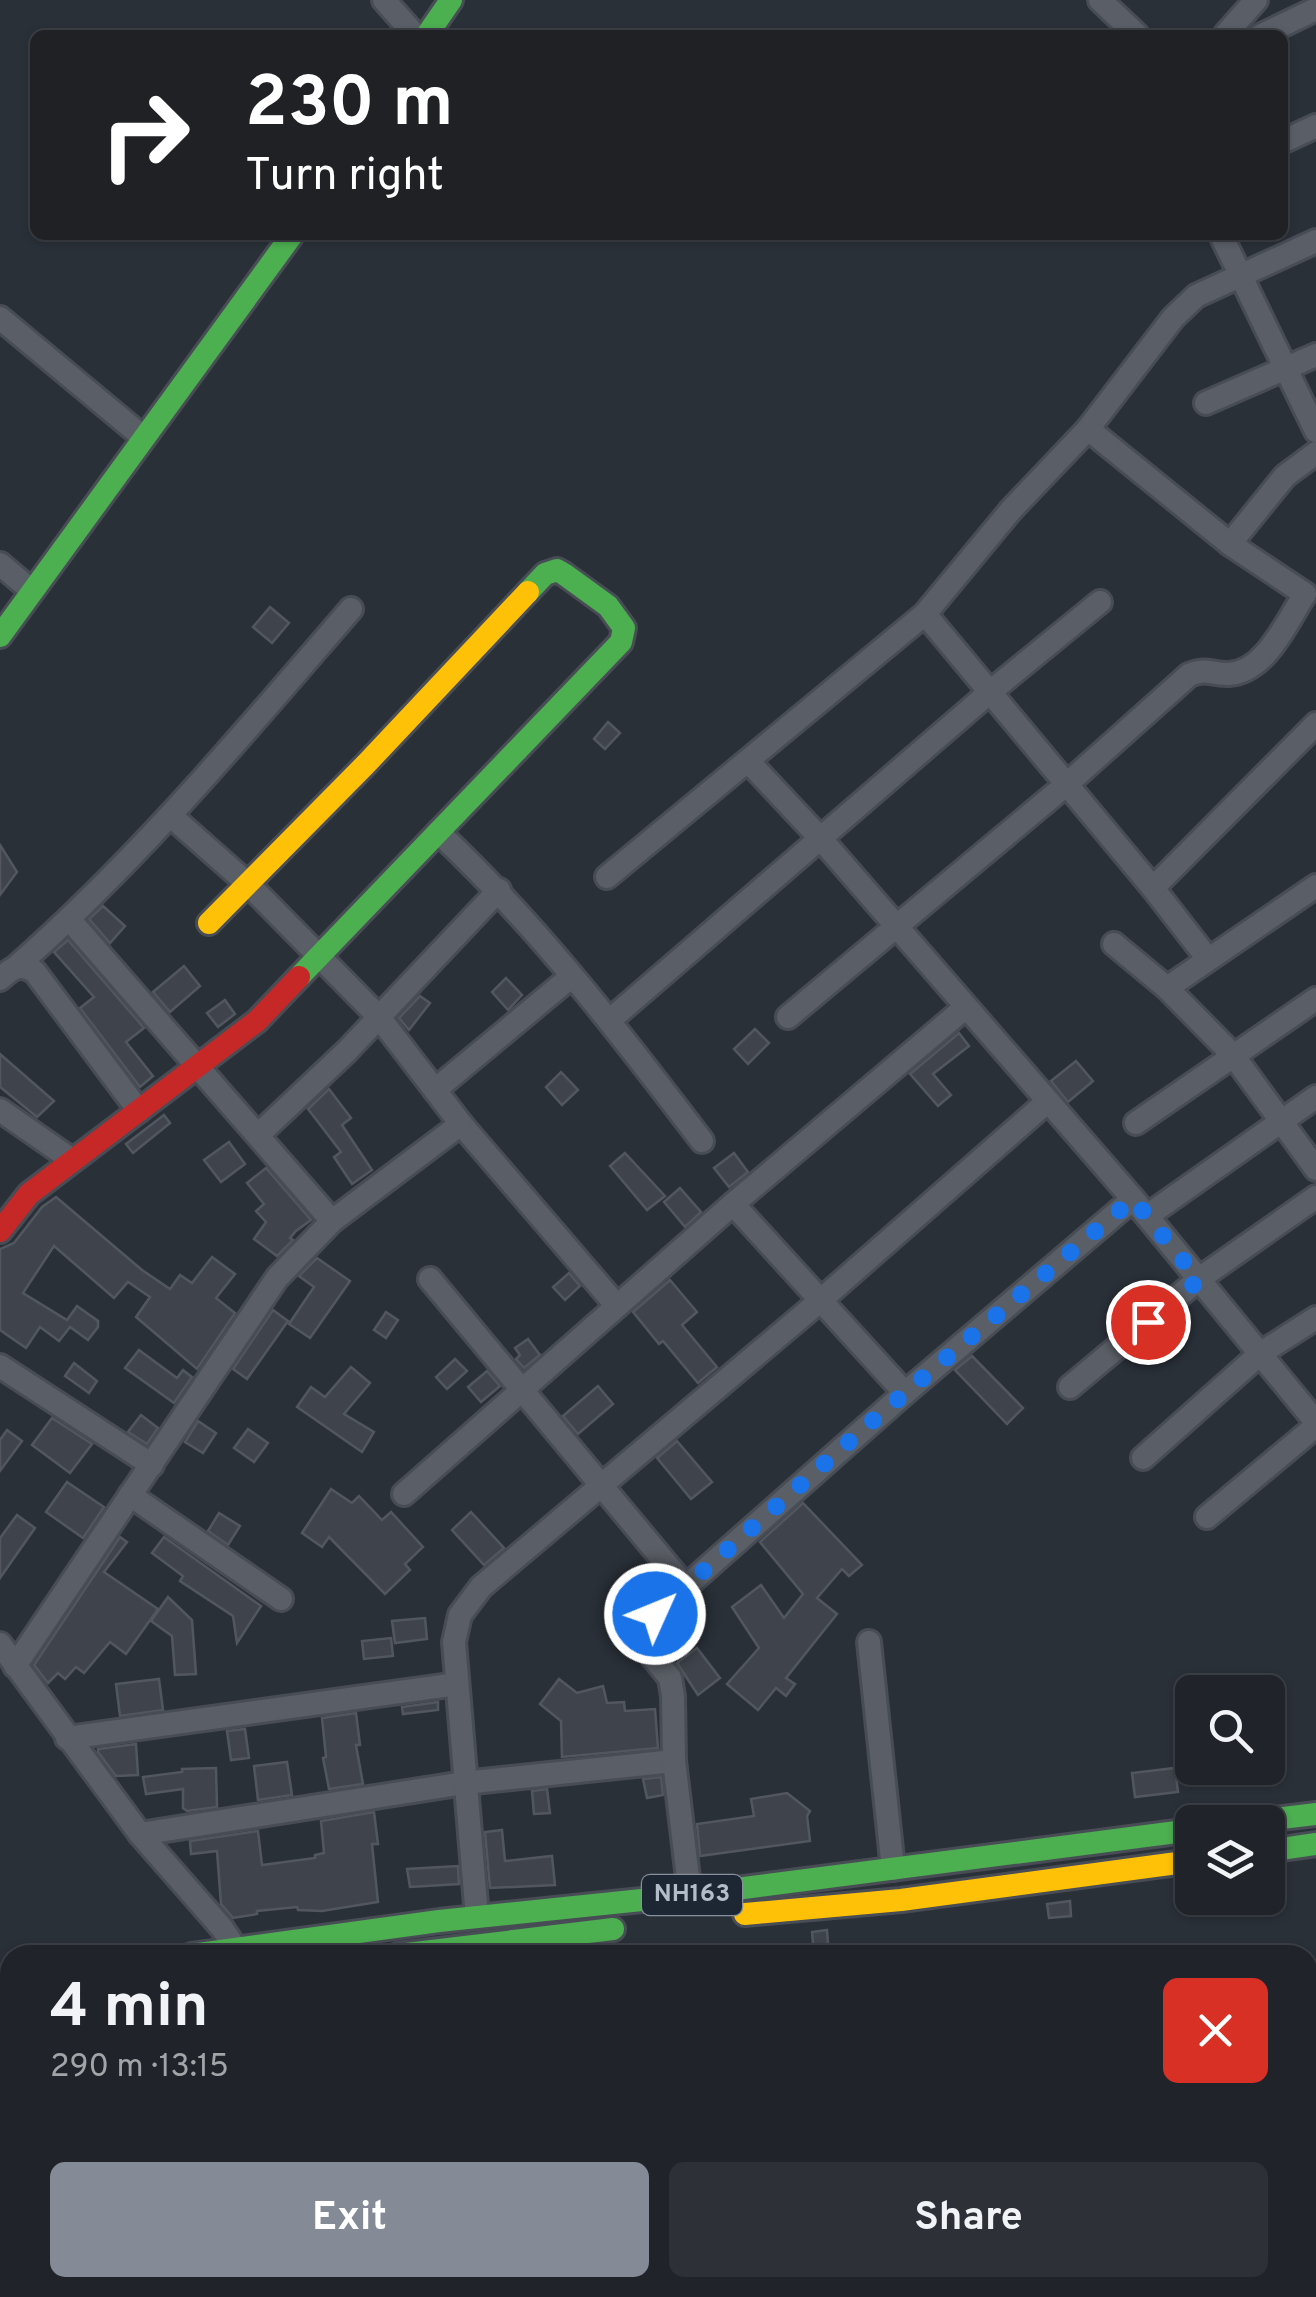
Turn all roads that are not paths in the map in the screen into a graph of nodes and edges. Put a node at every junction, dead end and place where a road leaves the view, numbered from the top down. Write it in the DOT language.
graph roads {
  1 [pos="384,0"];
  2 [pos="451,0"];
  3 [pos="1100,0"];
  4 [pos="1256,0"];
  5 [pos="1126,8"];
  6 [pos="1316,9"];
  7 [pos="411,30"];
  8 [pos="430,30"];
  9 [pos="1229,30"];
  10 [pos="1272,30"];
  11 [pos="1316,126"];
  12 [pos="1288,139"];
  13 [pos="288,240"];
  14 [pos="1223,240"];
  15 [pos="1316,240"];
  16 [pos="1240,275"];
  17 [pos="0,318"];
  18 [pos="1316,355"];
  19 [pos="1285,368"];
  20 [pos="1206,403"];
  21 [pos="1088,429"];
  22 [pos="1316,431"];
  23 [pos="144,438"];
  24 [pos="1316,452"];
  25 [pos="1230,544"];
  26 [pos="0,564"];
  27 [pos="32,591"];
  28 [pos="1312,592"];
  29 [pos="1100,602"];
  30 [pos="351,609"];
  31 [pos="925,614"];
  32 [pos="0,636"];
  33 [pos="990,692"];
  34 [pos="1316,724"];
  35 [pos="748,762"];
  36 [pos="1066,784"];
  37 [pos="170,816"];
  38 [pos="438,832"];
  39 [pos="821,839"];
  40 [pos="607,877"];
  41 [pos="248,884"];
  42 [pos="1316,886"];
  43 [pos="1153,888"];
  44 [pos="499,890"];
  45 [pos="70,920"];
  46 [pos="209,923"];
  47 [pos="896,926"];
  48 [pos="1114,944"];
  49 [pos="320,956"];
  50 [pos="1208,960"];
  51 [pos="8,973"];
  52 [pos="572,976"];
  53 [pos="1167,988"];
  54 [pos="1316,999"];
  55 [pos="966,1007"];
  56 [pos="379,1018"];
  57 [pos="788,1018"];
  58 [pos="610,1020"];
  59 [pos="1233,1056"];
  60 [pos="200,1068"];
  61 [pos="435,1090"];
  62 [pos="1316,1097"];
  63 [pos="1048,1101"];
  64 [pos="0,1110"];
  65 [pos="139,1112"];
  66 [pos="1281,1120"];
  67 [pos="1136,1123"];
  68 [pos="462,1124"];
  69 [pos="258,1136"];
  70 [pos="702,1141"];
  71 [pos="72,1160"];
  72 [pos="1316,1170"];
  73 [pos="1316,1197"];
  74 [pos="733,1204"];
  75 [pos="1140,1207"];
  76 [pos="332,1222"];
  77 [pos="0,1231"];
  78 [pos="430,1279"];
  79 [pos="1199,1280"];
  80 [pos="821,1300"];
  81 [pos="617,1306"];
  82 [pos="1316,1318"];
  83 [pos="1261,1353"];
  84 [pos="0,1366"];
  85 [pos="1070,1387"];
  86 [pos="523,1392"];
  87 [pos="905,1393"];
  88 [pos="1316,1424"];
  89 [pos="1143,1458"];
  90 [pos="152,1465"];
  91 [pos="601,1487"];
  92 [pos="404,1494"];
  93 [pos="130,1495"];
  94 [pos="1206,1517"];
  95 [pos="684,1585"];
  96 [pos="281,1599"];
  97 [pos="869,1642"];
  98 [pos="0,1644"];
  99 [pos="15,1666"];
  100 [pos="457,1684"];
  101 [pos="67,1738"];
  102 [pos="674,1761"];
  103 [pos="464,1783"];
  104 [pos="1316,1814"];
  105 [pos="1285,1818"];
  106 [pos="1175,1832"];
  107 [pos="140,1834"];
  108 [pos="1316,1844"];
  109 [pos="1285,1849"];
  110 [pos="1175,1863"];
  111 [pos="894,1869"];
  112 [pos="690,1895"];
  113 [pos="726,1916"];
  114 [pos="477,1917"];
  115 [pos="630,1927"];
  116 [pos="233,1945"];
  117 [pos="286,1945"];
  118 [pos="481,1945"];
  1 -- 7 [label="street"];
  2 -- 8 [label="main road"];
  3 -- 5 [label="street"];
  4 -- 9 [label="street"];
  6 -- 10 [label="street"];
  11 -- 12 [label="street"];
  13 -- 23 [label="main road"];
  14 -- 16 [label="street"];
  15 -- 16 [label="street"];
  16 -- 19 [label="street"];
  16 -- 21 [label="street"];
  17 -- 23 [label="street"];
  18 -- 19 [label="street"];
  19 -- 20 [label="street"];
  19 -- 22 [label="street"];
  21 -- 25 [label="street"];
  21 -- 31 [label="street"];
  23 -- 27 [label="main road"];
  24 -- 25 [label="street"];
  25 -- 28 [label="street"];
  26 -- 27 [label="street"];
  27 -- 32 [label="main road"];
  28 -- 36 [label="street"];
  29 -- 33 [label="street"];
  30 -- 37 [label="street"];
  31 -- 33 [label="street"];
  31 -- 35 [label="street"];
  33 -- 36 [label="street"];
  33 -- 39 [label="street"];
  34 -- 43 [label="street"];
  35 -- 39 [label="street"];
  35 -- 40 [label="street"];
  36 -- 43 [label="street"];
  36 -- 47 [label="street"];
  37 -- 41 [label="street"];
  37 -- 45 [label="street"];
  38 -- 41 [label="main road"];
  38 -- 44 [label="street"];
  38 -- 49 [label="main road"];
  39 -- 47 [label="street"];
  39 -- 58 [label="street"];
  41 -- 46 [label="main road"];
  41 -- 49 [label="street"];
  42 -- 50 [label="street"];
  43 -- 50 [label="street"];
  44 -- 52 [label="street"];
  44 -- 56 [label="street"];
  45 -- 51 [label="street"];
  45 -- 60 [label="street"];
  47 -- 55 [label="street"];
  47 -- 57 [label="street"];
  48 -- 53 [label="street"];
  49 -- 56 [label="street"];
  49 -- 60 [label="main road"];
  50 -- 53 [label="street"];
  51 -- 65 [label="street"];
  52 -- 58 [label="street"];
  52 -- 61 [label="street"];
  53 -- 59 [label="street"];
  54 -- 59 [label="street"];
  55 -- 63 [label="street"];
  55 -- 74 [label="street"];
  56 -- 61 [label="street"];
  56 -- 69 [label="street"];
  58 -- 70 [label="street"];
  59 -- 66 [label="street"];
  59 -- 67 [label="street"];
  60 -- 65 [label="main road"];
  60 -- 69 [label="street"];
  61 -- 68 [label="street"];
  62 -- 66 [label="street"];
  63 -- 75 [label="street"];
  63 -- 80 [label="street"];
  64 -- 71 [label="street"];
  65 -- 71 [label="main road"];
  66 -- 72 [label="street"];
  66 -- 75 [label="street"];
  68 -- 76 [label="street"];
  68 -- 81 [label="street"];
  69 -- 76 [label="street"];
  71 -- 77 [label="main road"];
  73 -- 79 [label="street"];
  74 -- 80 [label="street"];
  74 -- 81 [label="street"];
  75 -- 79 [label="street"];
  75 -- 87 [label="street"];
  76 -- 90 [label="street"];
  78 -- 86 [label="street"];
  79 -- 83 [label="street"];
  79 -- 85 [label="street"];
  80 -- 87 [label="street"];
  80 -- 91 [label="street"];
  81 -- 86 [label="street"];
  82 -- 83 [label="street"];
  83 -- 88 [label="street"];
  83 -- 89 [label="street"];
  84 -- 90 [label="street"];
  86 -- 91 [label="street"];
  86 -- 92 [label="street"];
  87 -- 95 [label="street"];
  88 -- 94 [label="street"];
  90 -- 93 [label="street"];
  91 -- 95 [label="street"];
  91 -- 100 [label="street"];
  93 -- 96 [label="street"];
  93 -- 99 [label="street"];
  95 -- 102 [label="street"];
  97 -- 111 [label="street"];
  98 -- 99 [label="street"];
  99 -- 101 [label="street"];
  100 -- 101 [label="street"];
  100 -- 103 [label="street"];
  101 -- 107 [label="street"];
  102 -- 103 [label="street"];
  102 -- 112 [label="street"];
  103 -- 107 [label="street"];
  103 -- 114 [label="street"];
  104 -- 105 [label="main road"];
  106 -- 111 [label="main road, NH163"];
  107 -- 116 [label="street"];
  108 -- 109 [label="main road"];
  110 -- 113 [label="main road, NH163"];
  111 -- 112 [label="main road, NH163"];
  112 -- 114 [label="main road, NH163"];
  114 -- 117 [label="main road, NH163"];
  115 -- 118 [label="main road, NH163"];
}
